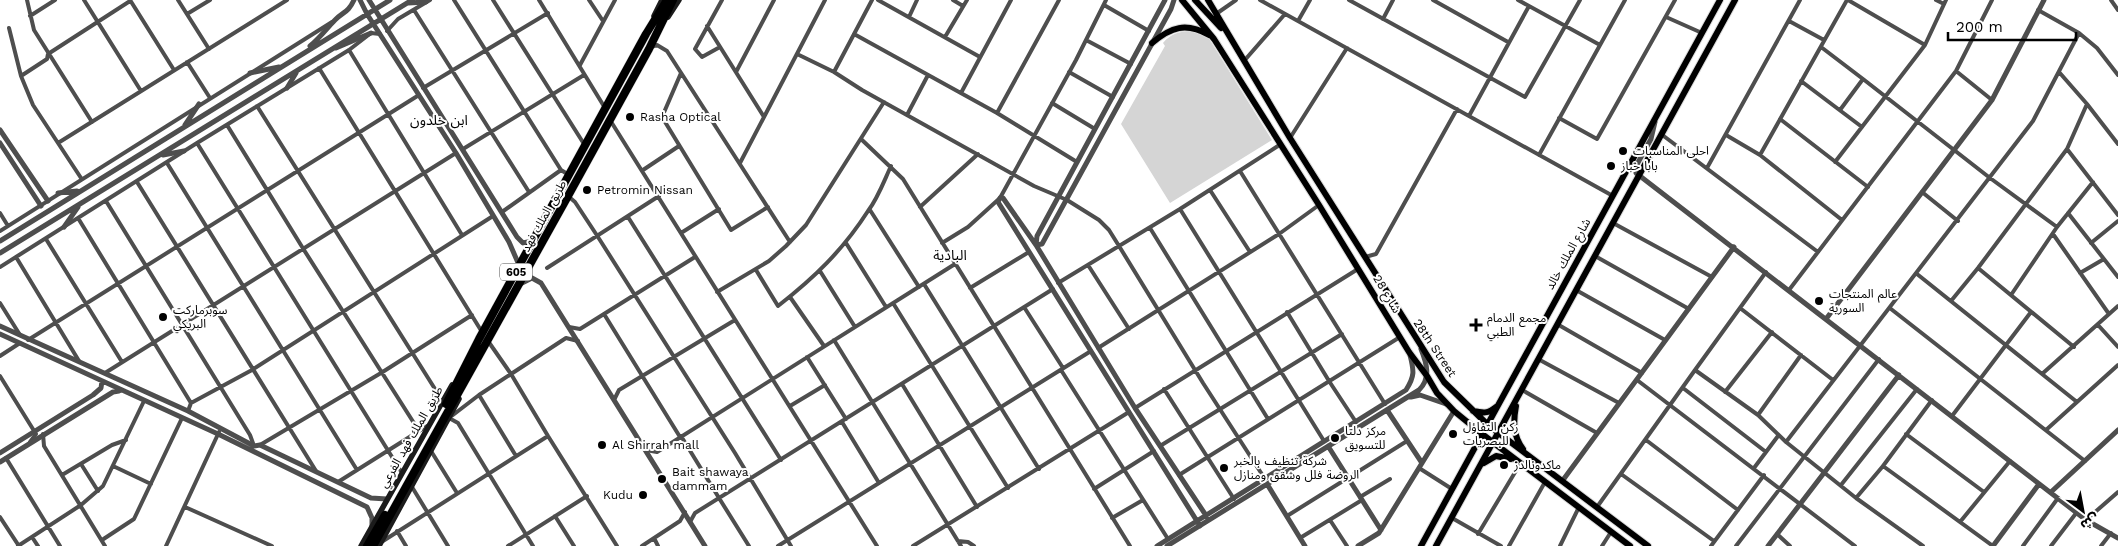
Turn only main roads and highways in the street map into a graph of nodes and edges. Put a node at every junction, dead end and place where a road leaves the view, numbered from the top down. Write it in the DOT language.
graph roads {
  1 [pos="662,0"];
  2 [pos="667,0"];
  3 [pos="673,0"];
  4 [pos="679,0"];
  5 [pos="1182,0"];
  6 [pos="1195,0"];
  7 [pos="1208,0"];
  8 [pos="1720,0"];
  9 [pos="1735,0"];
  10 [pos="658,31"];
  11 [pos="646,34"];
  12 [pos="1228,36"];
  13 [pos="1214,39"];
  14 [pos="1152,43"];
  15 [pos="481,336"];
  16 [pos="468,378"];
  17 [pos="1518,397"];
  18 [pos="1497,406"];
  19 [pos="1471,410"];
  20 [pos="1471,425"];
  21 [pos="1488,425"];
  22 [pos="1498,433"];
  23 [pos="1482,434"];
  24 [pos="1493,442"];
  25 [pos="1476,446"];
  26 [pos="1528,456"];
  27 [pos="1519,462"];
  28 [pos="1479,467"];
  29 [pos="380,544"];
  30 [pos="361,546"];
  31 [pos="367,546"];
  32 [pos="373,546"];
  33 [pos="1421,546"];
  34 [pos="1436,546"];
  35 [pos="1630,546"];
  36 [pos="1648,546"];
  1 -- 11 [label="main road"];
  2 -- 11 [label="highway, طريق الملك فهد / 605"];
  3 -- 10 [label="highway, طريق الملك فهد / 605"];
  4 -- 10 [label="main road"];
  5 -- 13 [label="main road, شارع 28"];
  6 -- 12 [label="main road"];
  7 -- 12 [label="main road, 28th Street"];
  8 -- 18 [label="main road, شارع الملك خالد"];
  9 -- 17 [label="main road, شارع الملك خالد"];
  10 -- 16 [label="highway, طريق الملك فهد / 605"];
  11 -- 15 [label="highway, طريق الملك فهد / 605"];
  12 -- 19 [label="main road, 28th Street"];
  13 -- 14 [label="main road"];
  13 -- 20 [label="main road, شارع 28"];
  15 -- 30 [label="main road, طريق الملك فهد الفرعي"];
  15 -- 31 [label="highway, طريق الملك فهد / 605"];
  16 -- 29 [label="main road, طريق الملك فهد الفرعي"];
  16 -- 32 [label="highway, طريق الملك فهد / 605"];
  17 -- 22 [label="main road, شارع الملك خالد"];
  17 -- 26 [label="main road"];
  18 -- 19 [label="main road"];
  18 -- 21 [label="main road, شارع الملك خالد"];
  19 -- 21 [label="main road, 28th Street"];
  20 -- 23 [label="main road, شارع 28"];
  20 -- 25 [label="main road"];
  21 -- 22 [label="main road, 28th Street"];
  21 -- 23 [label="main road, شارع الملك خالد"];
  22 -- 24 [label="main road, شارع الملك خالد"];
  22 -- 26 [label="main road, 28th Street"];
  23 -- 24 [label="main road, شارع 28"];
  23 -- 25 [label="main road, شارع الملك خالد"];
  24 -- 27 [label="main road, شارع 28"];
  24 -- 28 [label="main road, شارع الملك خالد"];
  25 -- 33 [label="main road, شارع الملك خالد"];
  26 -- 36 [label="main road, 28th Street"];
  27 -- 28 [label="main road"];
  27 -- 35 [label="main road, شارع 28"];
  28 -- 34 [label="main road, شارع الملك خالد"];
}
